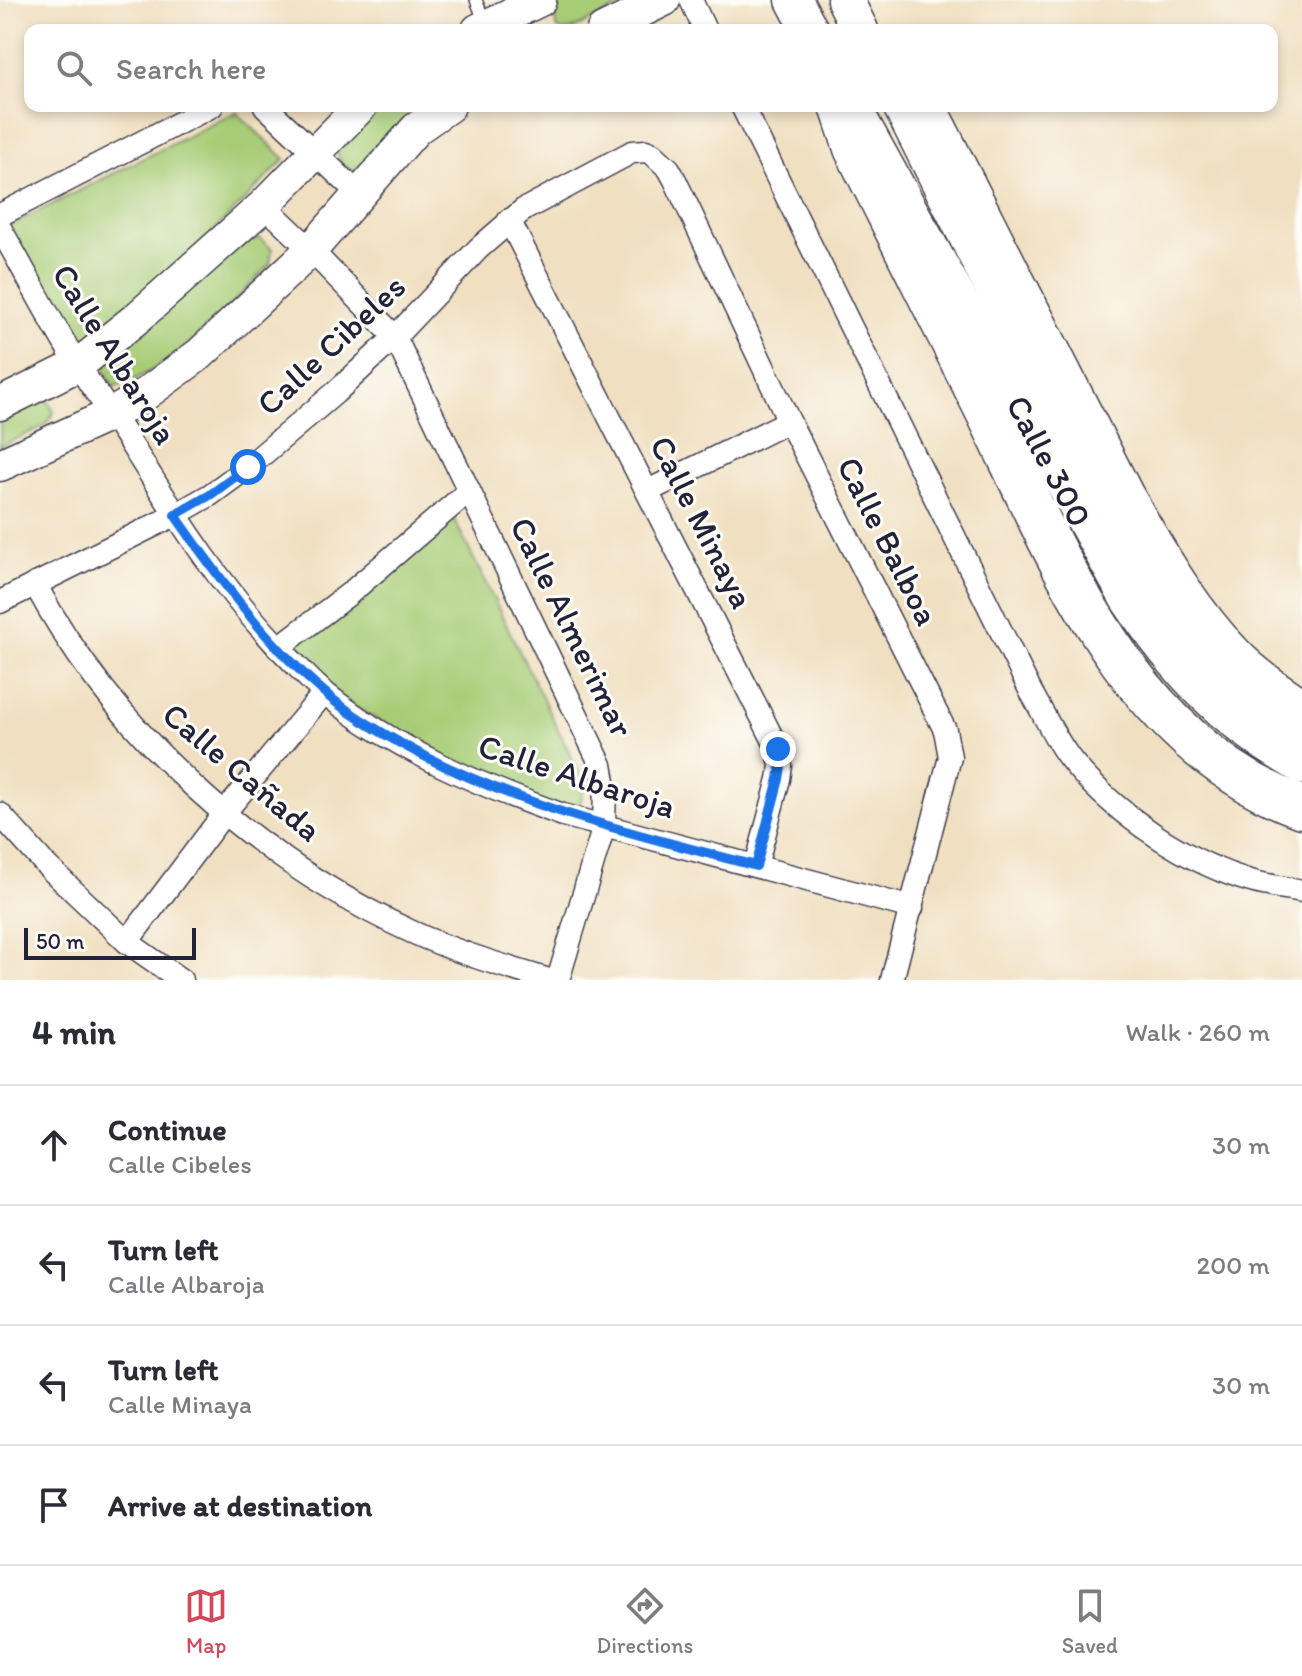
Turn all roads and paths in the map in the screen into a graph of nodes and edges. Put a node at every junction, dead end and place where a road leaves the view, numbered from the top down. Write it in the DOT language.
graph roads {
  1 [pos="540,0"];
  2 [pos="664,0"];
  3 [pos="691,0"];
  4 [pos="794,0"];
  5 [pos="480,19"];
  6 [pos="615,24"];
  7 [pos="702,24"];
  8 [pos="807,24"];
  9 [pos="200,112"];
  10 [pos="272,112"];
  11 [pos="355,112"];
  12 [pos="440,112"];
  13 [pos="745,112"];
  14 [pos="843,112"];
  15 [pos="857,112"];
  16 [pos="902,112"];
  17 [pos="927,112"];
  18 [pos="315,152"];
  19 [pos="653,154"];
  20 [pos="359,194"];
  21 [pos="264,205"];
  22 [pos="0,215"];
  23 [pos="509,220"];
  24 [pos="0,228"];
  25 [pos="311,250"];
  26 [pos="395,337"];
  27 [pos="78,365"];
  28 [pos="0,404"];
  29 [pos="112,414"];
  30 [pos="789,421"];
  31 [pos="0,465"];
  32 [pos="469,491"];
  33 [pos="648,491"];
  34 [pos="175,515"];
  35 [pos="35,584"];
  36 [pos="0,602"];
  37 [pos="278,648"];
  38 [pos="324,693"];
  39 [pos="1302,710"];
  40 [pos="1302,739"];
  41 [pos="1302,768"];
  42 [pos="1302,807"];
  43 [pos="225,812"];
  44 [pos="0,814"];
  45 [pos="604,826"];
  46 [pos="756,866"];
  47 [pos="1302,891"];
  48 [pos="912,908"];
  49 [pos="127,942"];
  50 [pos="181,980"];
  51 [pos="549,980"];
  52 [pos="558,980"];
  53 [pos="892,980"];
  1 -- 5 [label="main road"];
  2 -- 6 [label="main road"];
  3 -- 7 [label="street"];
  4 -- 8 [label="main road"];
  9 -- 22 [label="street"];
  10 -- 18 [label="street"];
  11 -- 18 [label="main road"];
  12 -- 20 [label="main road"];
  13 -- 47 [label="street"];
  14 -- 42 [label="highway"];
  15 -- 41 [label="main road, Calle 300"];
  16 -- 40 [label="main road, Calle 300"];
  17 -- 39 [label="highway"];
  18 -- 20 [label="street"];
  18 -- 21 [label="main road"];
  19 -- 23 [label="street, Calle Cibeles"];
  19 -- 30 [label="street, Calle Balboa"];
  20 -- 25 [label="main road"];
  21 -- 25 [label="street, Calle Almerimar"];
  21 -- 27 [label="main road"];
  23 -- 26 [label="street, Calle Cibeles"];
  23 -- 33 [label="street, Calle Minaya"];
  24 -- 27 [label="street, Calle Albaroja"];
  25 -- 26 [label="street, Calle Almerimar"];
  25 -- 29 [label="main road"];
  26 -- 32 [label="street, Calle Almerimar"];
  26 -- 34 [label="street, Calle Cibeles"];
  27 -- 28 [label="main road"];
  27 -- 29 [label="street, Calle Albaroja"];
  29 -- 31 [label="main road"];
  29 -- 34 [label="street, Calle Albaroja"];
  30 -- 33 [label="street"];
  30 -- 48 [label="street, Calle Balboa"];
  32 -- 37 [label="street, Calle Almerimar"];
  32 -- 45 [label="street, Calle Almerimar"];
  33 -- 46 [label="street, Calle Minaya"];
  34 -- 35 [label="street, Calle Cibeles"];
  34 -- 37 [label="street, Calle Albaroja"];
  35 -- 36 [label="street, Calle Cibeles"];
  35 -- 43 [label="street, Calle Cañada"];
  37 -- 38 [label="street, Calle Albaroja"];
  38 -- 43 [label="street"];
  38 -- 45 [label="street, Calle Albaroja"];
  43 -- 49 [label="street"];
  43 -- 51 [label="street, Calle Cañada"];
  44 -- 49 [label="street"];
  45 -- 46 [label="street, Calle Albaroja"];
  45 -- 52 [label="street, Calle Almerimar"];
  46 -- 48 [label="street, Calle Albaroja"];
  48 -- 53 [label="street, Calle Balboa"];
  49 -- 50 [label="street"];
}
